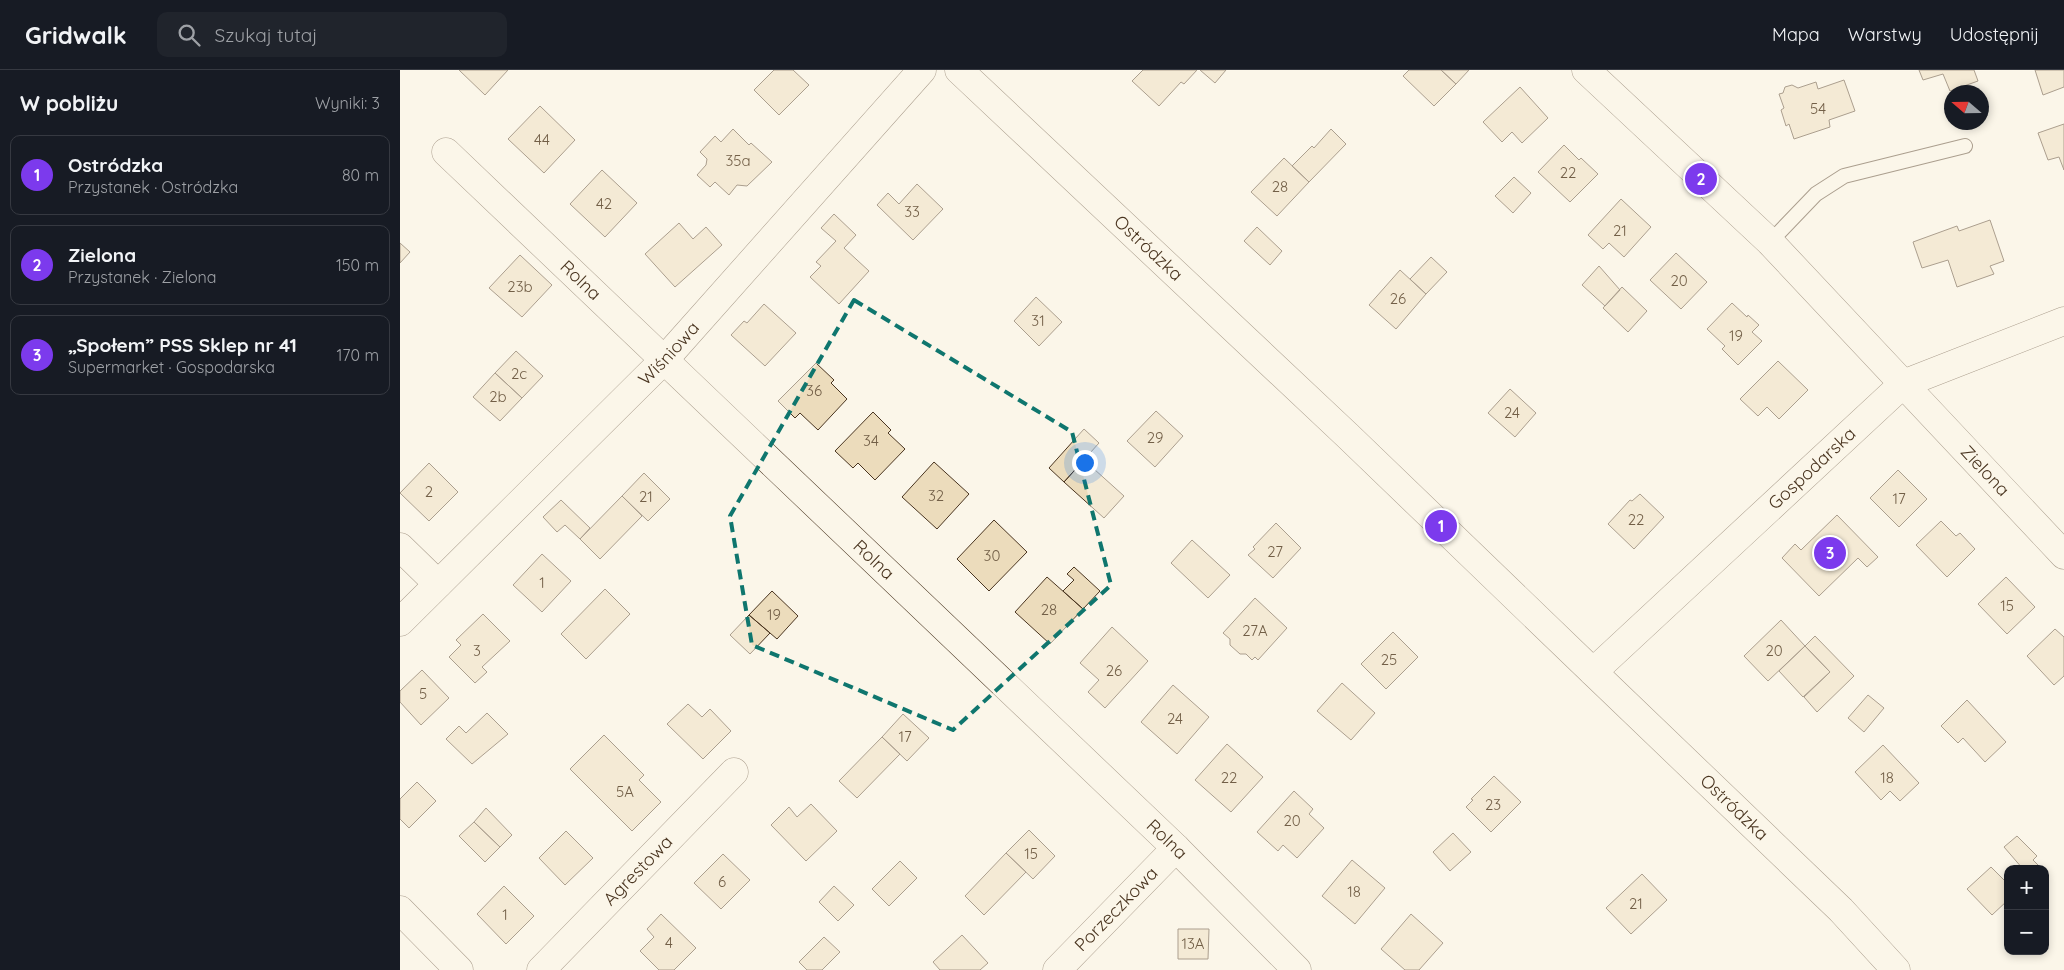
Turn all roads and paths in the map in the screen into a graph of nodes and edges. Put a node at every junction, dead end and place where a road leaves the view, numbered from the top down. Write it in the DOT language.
graph roads {
  1 [pos="922,70"];
  2 [pos="959,70"];
  3 [pos="1586,70"];
  4 [pos="1965,146"];
  5 [pos="446,152"];
  6 [pos="1770,242"];
  7 [pos="2064,321"];
  8 [pos="665,359"];
  9 [pos="1903,384"];
  10 [pos="400,547"];
  11 [pos="2064,555"];
  12 [pos="438,584"];
  13 [pos="400,622"];
  14 [pos="1594,672"];
  15 [pos="734,772"];
  16 [pos="1176,848"];
  17 [pos="400,910"];
  18 [pos="459,970"];
  19 [pos="541,970"];
  20 [pos="1057,970"];
  21 [pos="1297,970"];
  22 [pos="1896,970"];
  1 -- 8 [label="street, Wiśniowa"];
  2 -- 14 [label="street, Ostródzka"];
  3 -- 6 [label="street, Zielona"];
  4 -- 6 [label="lane"];
  5 -- 8 [label="street, Rolna"];
  6 -- 9 [label="street, Zielona"];
  7 -- 9 [label="street, Gospodarska"];
  8 -- 12 [label="street, Wiśniowa"];
  8 -- 16 [label="street, Rolna"];
  9 -- 11 [label="street, Zielona"];
  9 -- 14 [label="street, Gospodarska"];
  10 -- 12 [label="street"];
  12 -- 13 [label="street, Wiśniowa"];
  14 -- 22 [label="street, Ostródzka"];
  15 -- 19 [label="street, Agrestowa"];
  16 -- 20 [label="street, Porzeczkowa"];
  16 -- 21 [label="street, Rolna"];
  17 -- 18 [label="street"];
}
